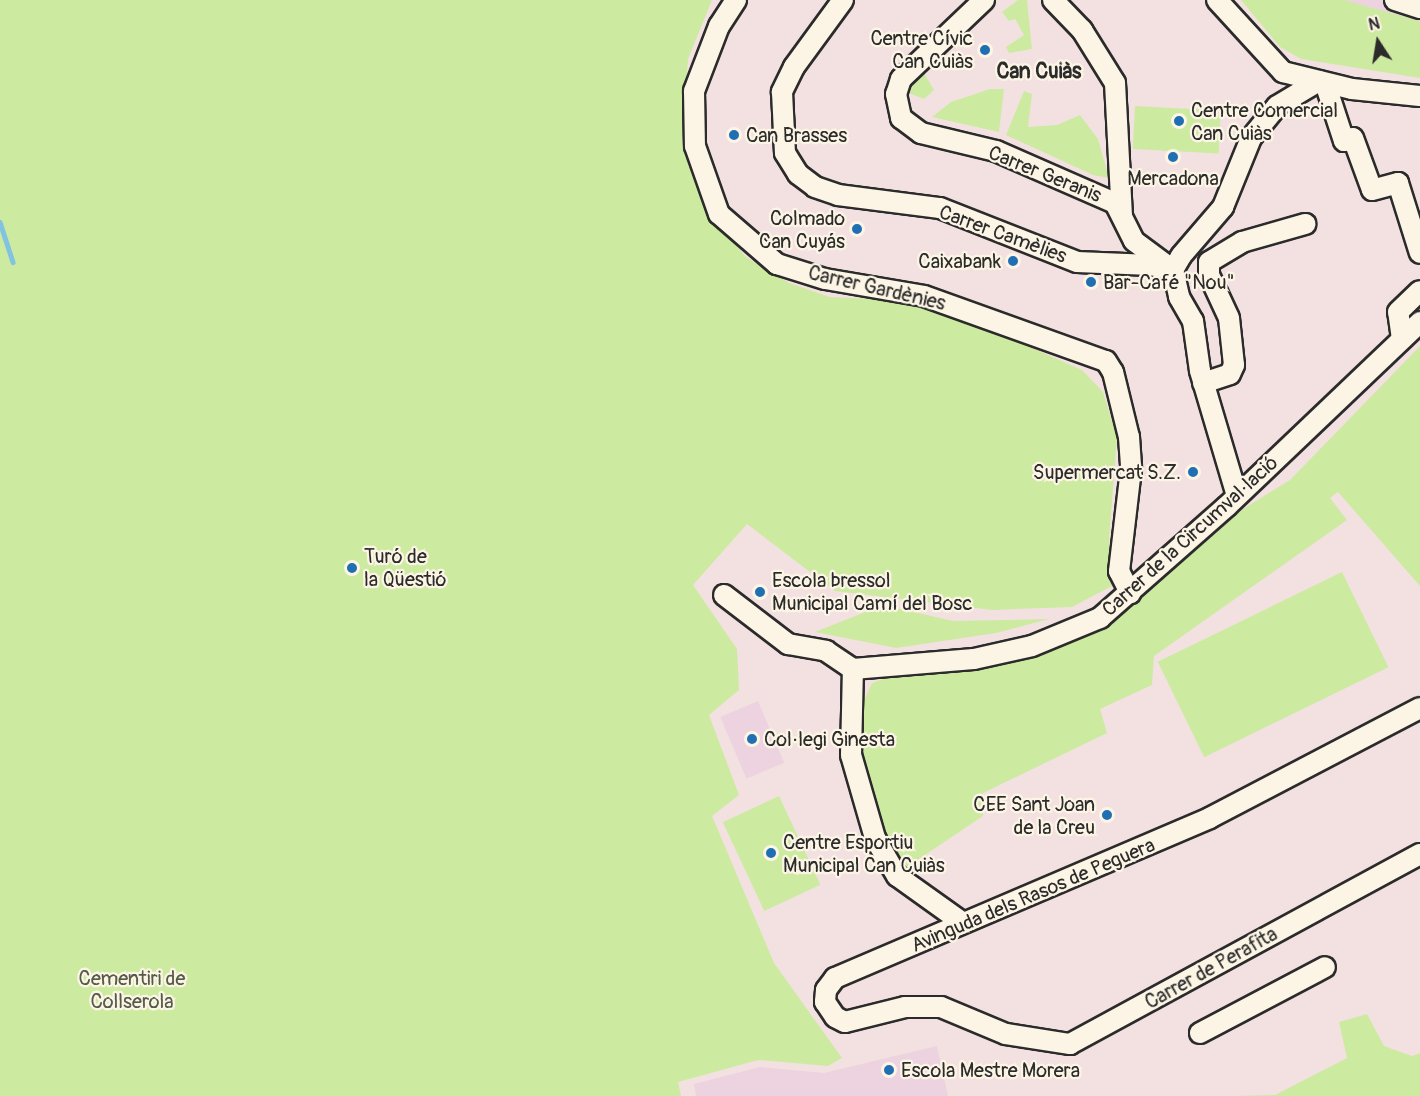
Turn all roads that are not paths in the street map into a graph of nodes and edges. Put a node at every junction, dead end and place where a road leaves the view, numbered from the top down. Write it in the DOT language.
graph roads {
  1 [pos="736,0"];
  2 [pos="843,0"];
  3 [pos="984,0"];
  4 [pos="1053,0"];
  5 [pos="1217,0"];
  6 [pos="1395,0"];
  7 [pos="1420,8"];
  8 [pos="1322,82"];
  9 [pos="1420,96"];
  10 [pos="1122,216"];
  11 [pos="1305,224"];
  12 [pos="1420,253"];
  13 [pos="1173,270"];
  14 [pos="1420,291"];
  15 [pos="1420,322"];
  16 [pos="1402,339"];
  17 [pos="1203,383"];
  18 [pos="1238,496"];
  19 [pos="1130,593"];
  20 [pos="724,595"];
  21 [pos="854,669"];
  22 [pos="1419,709"];
  23 [pos="1420,854"];
  24 [pos="963,923"];
  25 [pos="1325,968"];
  26 [pos="993,1029"];
  27 [pos="1200,1034"];
  1 -- 19 [label="street, Carrer Gardènies"];
  2 -- 13 [label="street, Carrer Camèlies"];
  3 -- 10 [label="street, Carrer Geranis"];
  4 -- 10 [label="street"];
  5 -- 8 [label="street"];
  6 -- 7 [label="street"];
  8 -- 9 [label="street"];
  8 -- 12 [label="street"];
  8 -- 13 [label="street"];
  10 -- 13 [label="street, Carrer Geranis"];
  11 -- 17 [label="street"];
  13 -- 17 [label="street"];
  14 -- 16 [label="street"];
  15 -- 16 [label="street, Carrer de la Circumval·lació"];
  16 -- 18 [label="street, Carrer de la Circumval·lació"];
  17 -- 18 [label="street"];
  18 -- 19 [label="street, Carrer de la Circumval·lació"];
  19 -- 21 [label="street, Carrer de la Circumval·lació"];
  20 -- 21 [label="street"];
  21 -- 24 [label="street"];
  22 -- 24 [label="street, Avinguda dels Rasos de Peguera"];
  23 -- 26 [label="street, Carrer de Perafita"];
  24 -- 26 [label="street, Avinguda dels Rasos de Peguera"];
  25 -- 27 [label="street"];
}
